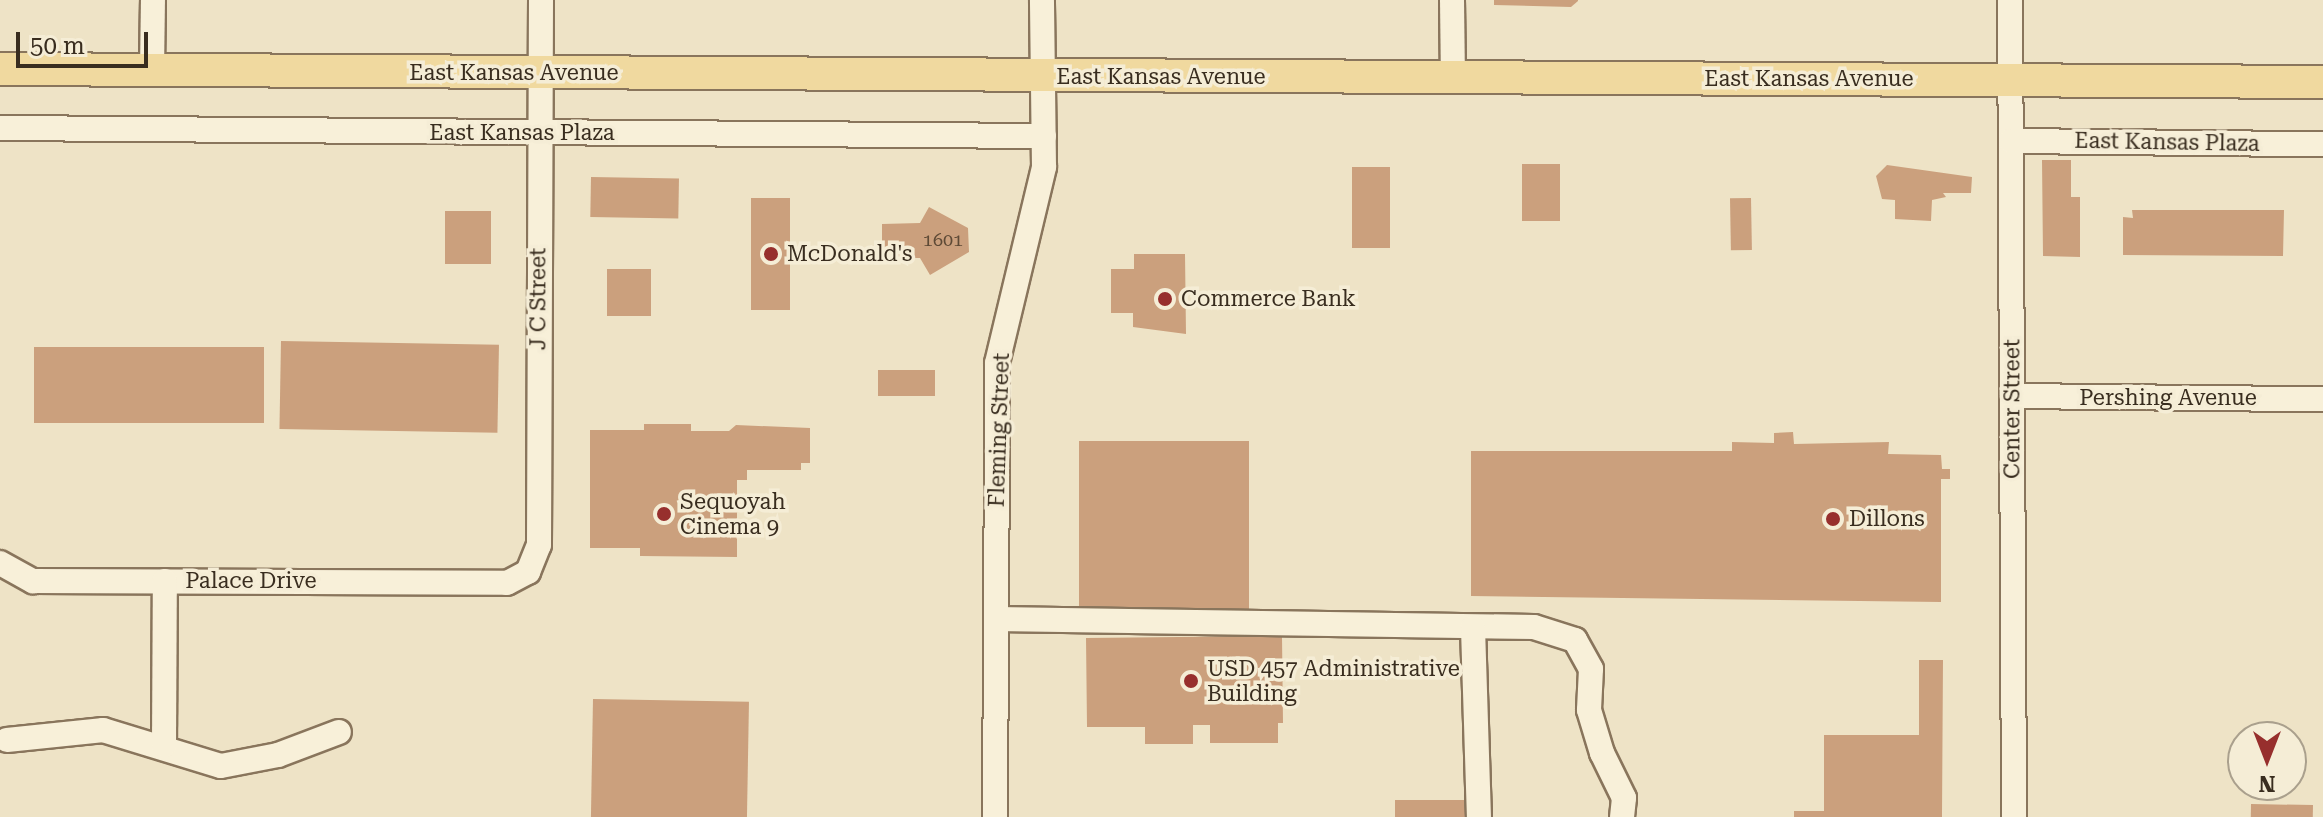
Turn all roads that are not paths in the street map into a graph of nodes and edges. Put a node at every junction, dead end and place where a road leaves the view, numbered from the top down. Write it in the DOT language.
graph roads {
  1 [pos="153,0"];
  2 [pos="541,0"];
  3 [pos="1042,0"];
  4 [pos="1452,0"];
  5 [pos="2010,0"];
  6 [pos="0,69"];
  7 [pos="152,70"];
  8 [pos="541,74"];
  9 [pos="1043,77"];
  10 [pos="1453,77"];
  11 [pos="2011,80"];
  12 [pos="2323,82"];
  13 [pos="0,128"];
  14 [pos="537,134"];
  15 [pos="1044,136"];
  16 [pos="2011,141"];
  17 [pos="2323,144"];
  18 [pos="2012,396"];
  19 [pos="2323,399"];
  20 [pos="0,563"];
  21 [pos="165,581"];
  22 [pos="507,583"];
  23 [pos="996,619"];
  24 [pos="1473,628"];
  25 [pos="339,732"];
  26 [pos="7,740"];
  27 [pos="164,745"];
  28 [pos="995,817"];
  29 [pos="1479,817"];
  30 [pos="1622,817"];
  31 [pos="2014,817"];
  1 -- 7 [label="street"];
  2 -- 8 [label="street, J C Street"];
  3 -- 9 [label="street, Fleming Street"];
  4 -- 10 [label="street"];
  5 -- 11 [label="street, Center Street"];
  6 -- 7 [label="main road, East Kansas Avenue"];
  7 -- 8 [label="main road, East Kansas Avenue"];
  8 -- 9 [label="main road, East Kansas Avenue"];
  8 -- 14 [label="street, J C Street"];
  9 -- 10 [label="main road, East Kansas Avenue"];
  9 -- 15 [label="street, Fleming Street"];
  10 -- 11 [label="main road, East Kansas Avenue"];
  11 -- 12 [label="main road, East Kansas Avenue"];
  11 -- 16 [label="street, Center Street"];
  13 -- 14 [label="street, East Kansas Plaza"];
  14 -- 15 [label="street, East Kansas Plaza"];
  14 -- 22 [label="street, J C Street"];
  15 -- 23 [label="street, Fleming Street"];
  16 -- 17 [label="street, East Kansas Plaza"];
  16 -- 18 [label="street, Center Street"];
  18 -- 19 [label="street, Pershing Avenue"];
  18 -- 31 [label="street, Center Street"];
  20 -- 21 [label="street, Palace Drive"];
  21 -- 22 [label="street, Palace Drive"];
  21 -- 27 [label="street"];
  23 -- 24 [label="street"];
  23 -- 28 [label="street, Fleming Street"];
  24 -- 29 [label="street"];
  24 -- 30 [label="street"];
  25 -- 27 [label="street"];
  26 -- 27 [label="street"];
}
